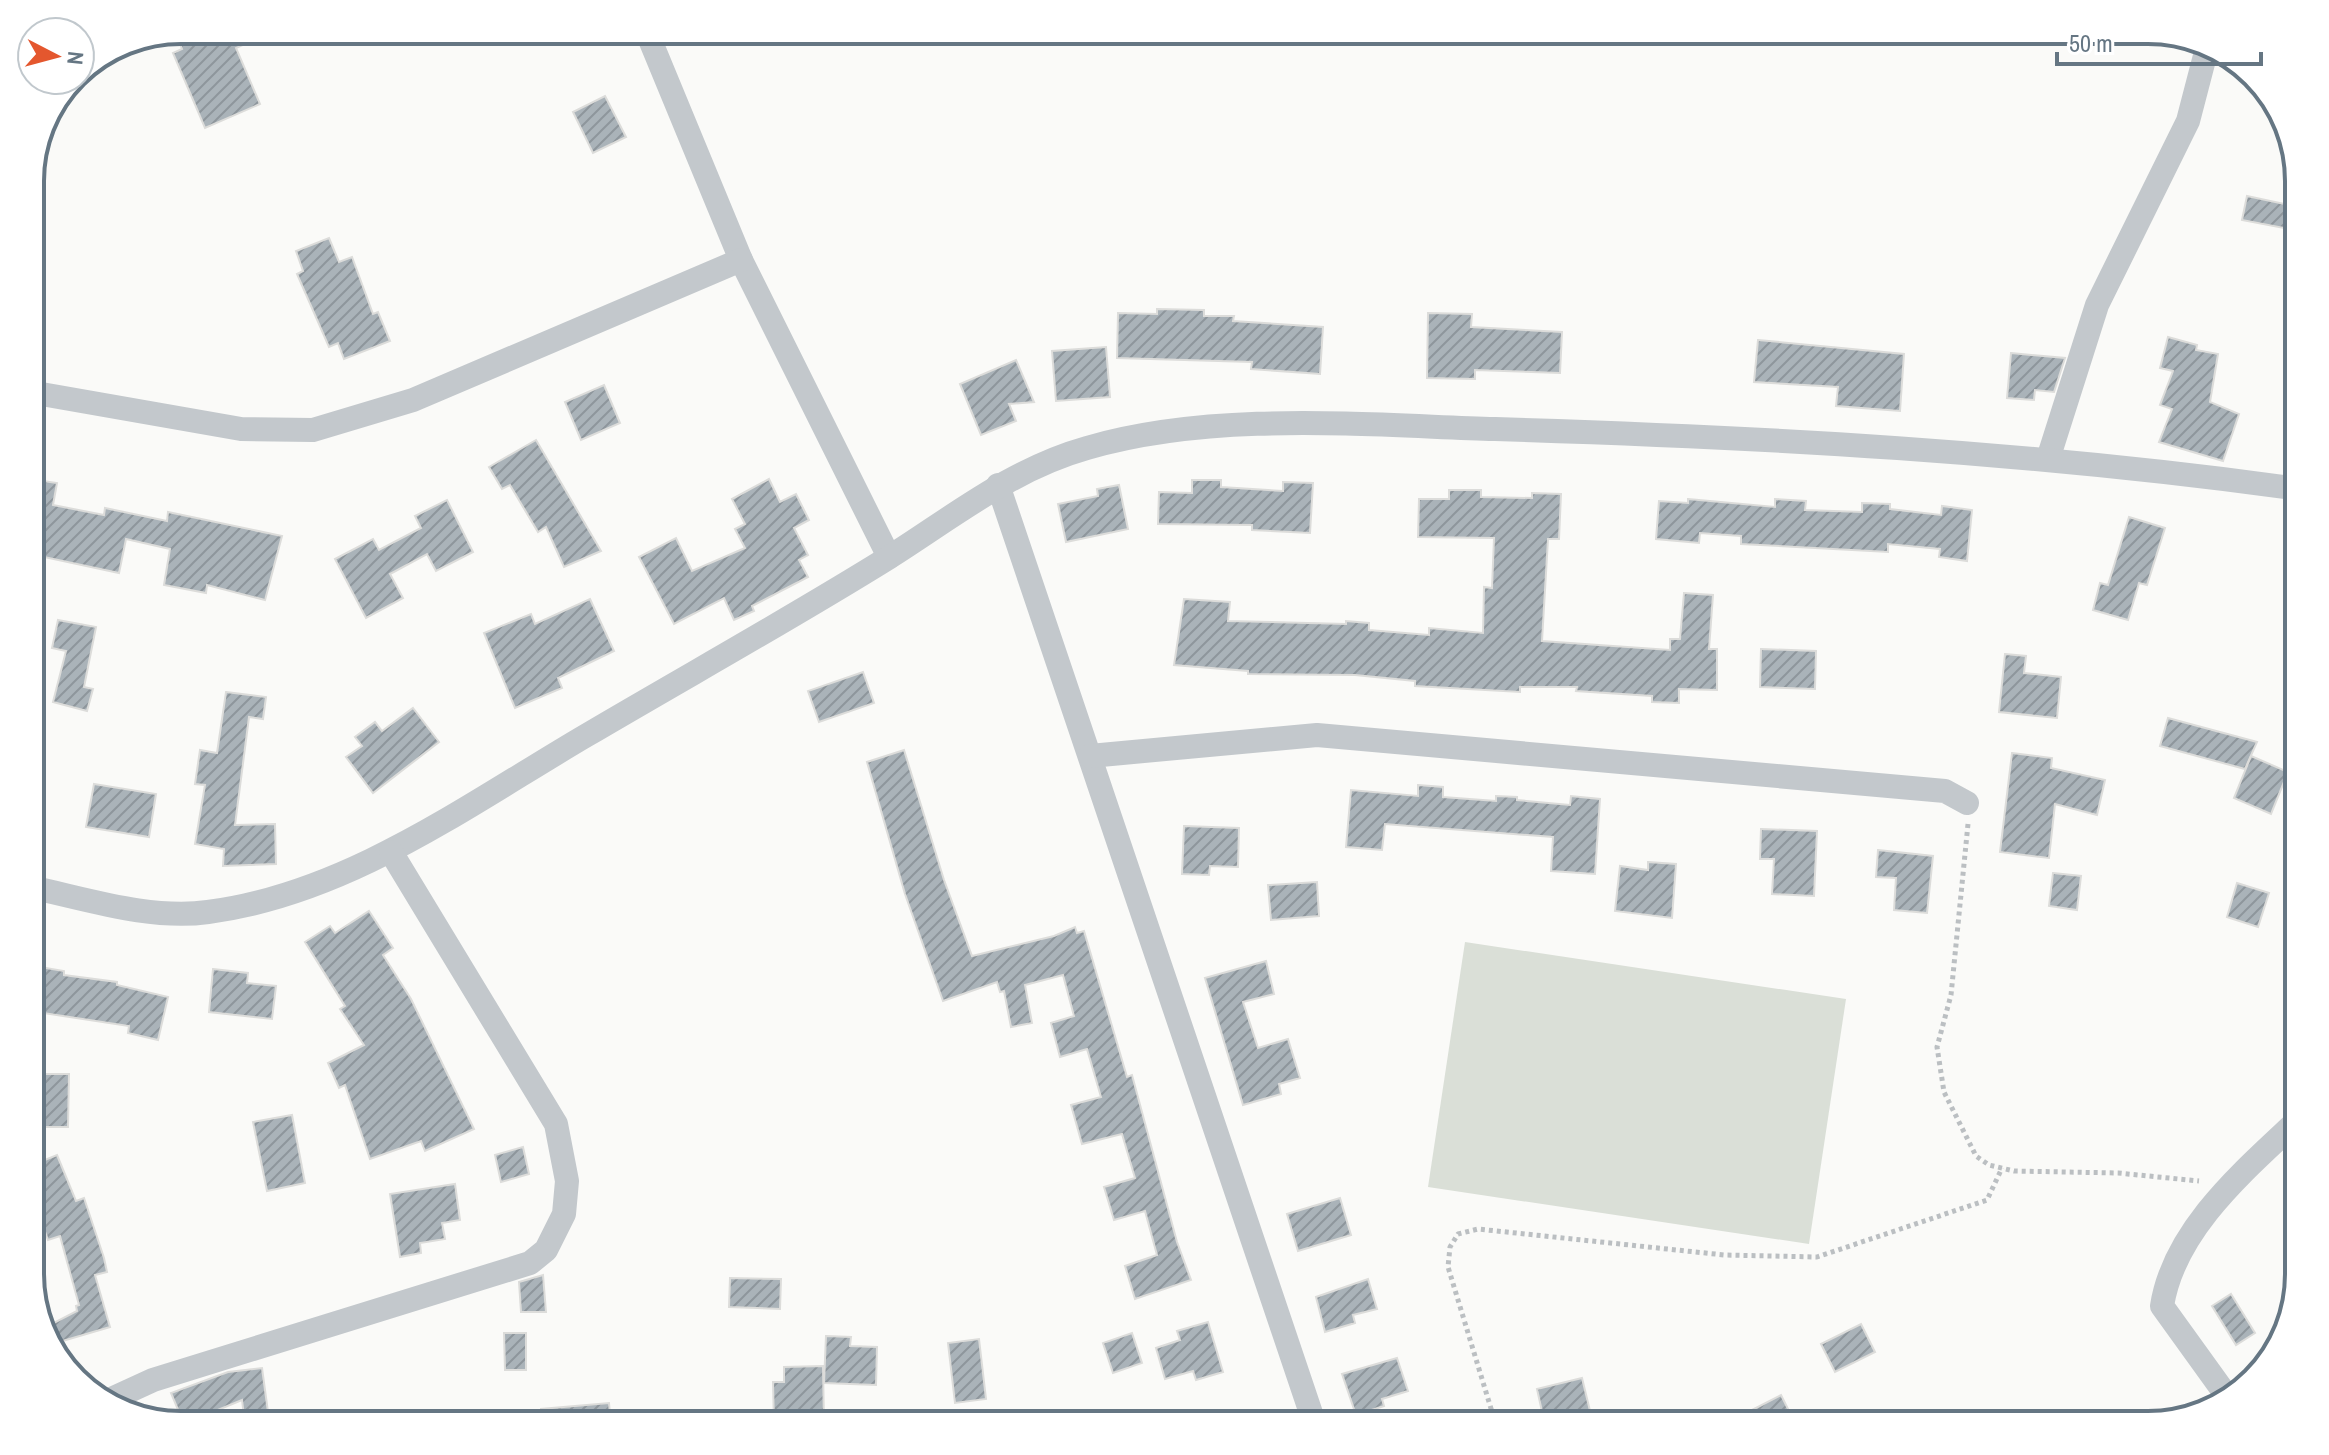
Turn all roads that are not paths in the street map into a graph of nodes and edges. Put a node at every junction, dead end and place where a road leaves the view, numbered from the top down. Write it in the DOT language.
graph roads {
  1 [pos="652,44"];
  2 [pos="2205,56"];
  3 [pos="741,260"];
  4 [pos="44,394"];
  5 [pos="2048,459"];
  6 [pos="998,485"];
  7 [pos="2285,487"];
  8 [pos="889,557"];
  9 [pos="1090,756"];
  10 [pos="1967,803"];
  11 [pos="391,852"];
  12 [pos="44,890"];
  13 [pos="2285,1132"];
  14 [pos="2222,1390"];
  15 [pos="118,1396"];
  16 [pos="1310,1411"];
  1 -- 3 [label="street"];
  2 -- 5 [label="street"];
  3 -- 4 [label="street"];
  3 -- 8 [label="street"];
  5 -- 6 [label="street"];
  5 -- 7 [label="street"];
  6 -- 8 [label="street"];
  6 -- 9 [label="street"];
  8 -- 11 [label="street"];
  9 -- 10 [label="street"];
  9 -- 16 [label="street"];
  11 -- 12 [label="street"];
  11 -- 15 [label="street"];
  13 -- 14 [label="street"];
}
